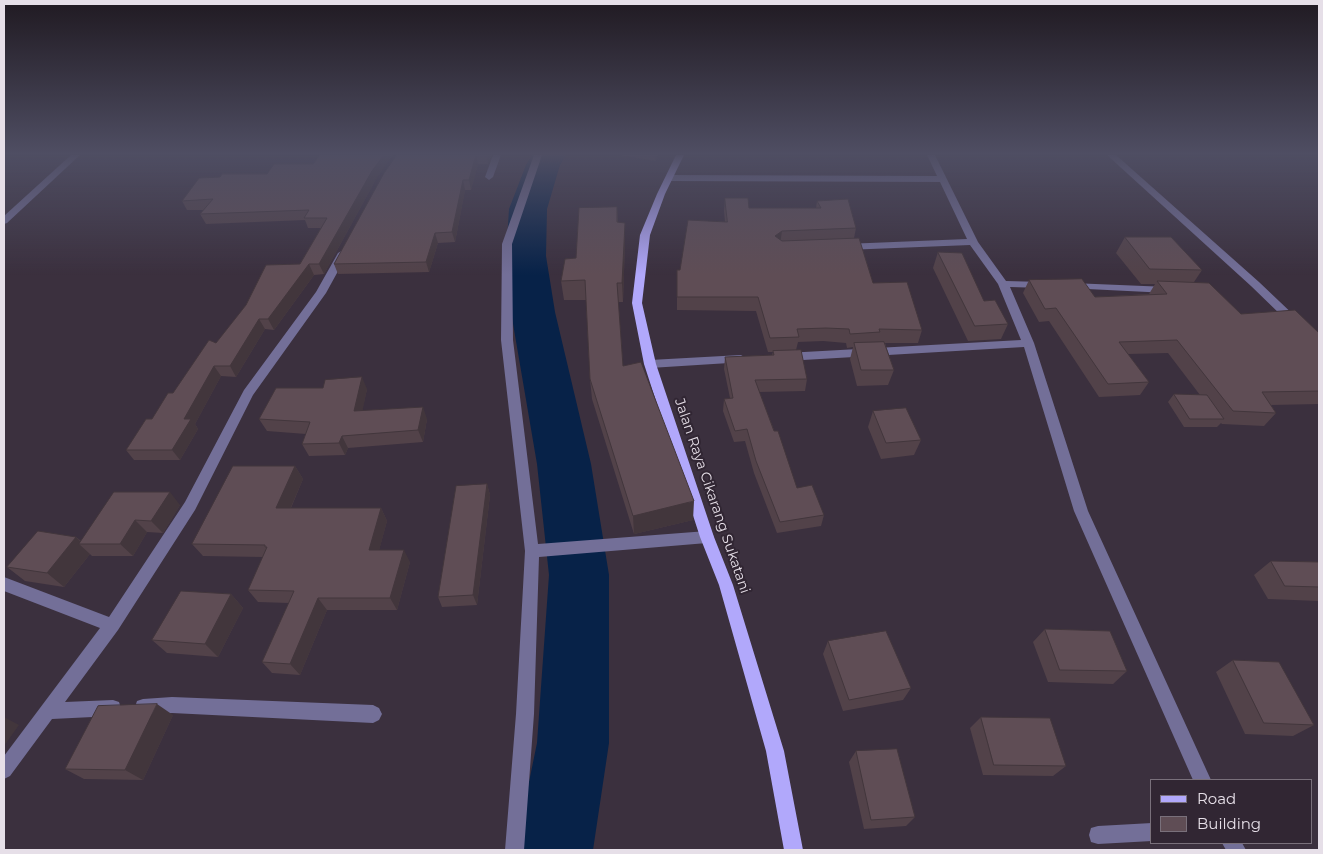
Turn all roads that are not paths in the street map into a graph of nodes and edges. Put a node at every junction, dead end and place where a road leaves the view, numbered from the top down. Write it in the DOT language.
graph roads {
  1 [pos="33,195"];
  2 [pos="524,195"];
  3 [pos="662,195"];
  4 [pos="950,195"];
  5 [pos="1155,195"];
  6 [pos="4,221"];
  7 [pos="349,242"];
  8 [pos="972,242"];
  9 [pos="838,247"];
  10 [pos="1003,284"];
  11 [pos="1176,290"];
  12 [pos="1028,344"];
  13 [pos="1319,345"];
  14 [pos="779,357"];
  15 [pos="749,359"];
  16 [pos="650,364"];
  17 [pos="707,537"];
  18 [pos="532,551"];
  19 [pos="4,584"];
  20 [pos="112,624"];
  21 [pos="48,711"];
  22 [pos="373,714"];
  23 [pos="4,770"];
  24 [pos="1202,779"];
  25 [pos="1150,832"];
  26 [pos="1098,835"];
  27 [pos="514,850"];
  28 [pos="794,850"];
  1 -- 6 [label="street"];
  2 -- 18 [label="street"];
  3 -- 16 [label="main road, Jalan Raya Cikarang Sukatani"];
  4 -- 8 [label="street"];
  5 -- 13 [label="street"];
  7 -- 20 [label="street"];
  8 -- 9 [label="street"];
  8 -- 10 [label="street"];
  10 -- 11 [label="street"];
  10 -- 12 [label="street"];
  12 -- 14 [label="street"];
  12 -- 24 [label="street"];
  15 -- 16 [label="street"];
  16 -- 17 [label="main road, Jalan Raya Cikarang Sukatani"];
  17 -- 18 [label="street"];
  17 -- 28 [label="main road, Jalan Raya Cikarang Sukatani"];
  18 -- 27 [label="street"];
  19 -- 20 [label="street"];
  20 -- 21 [label="street"];
  21 -- 22 [label="street"];
  21 -- 23 [label="street"];
  25 -- 26 [label="street"];
}
